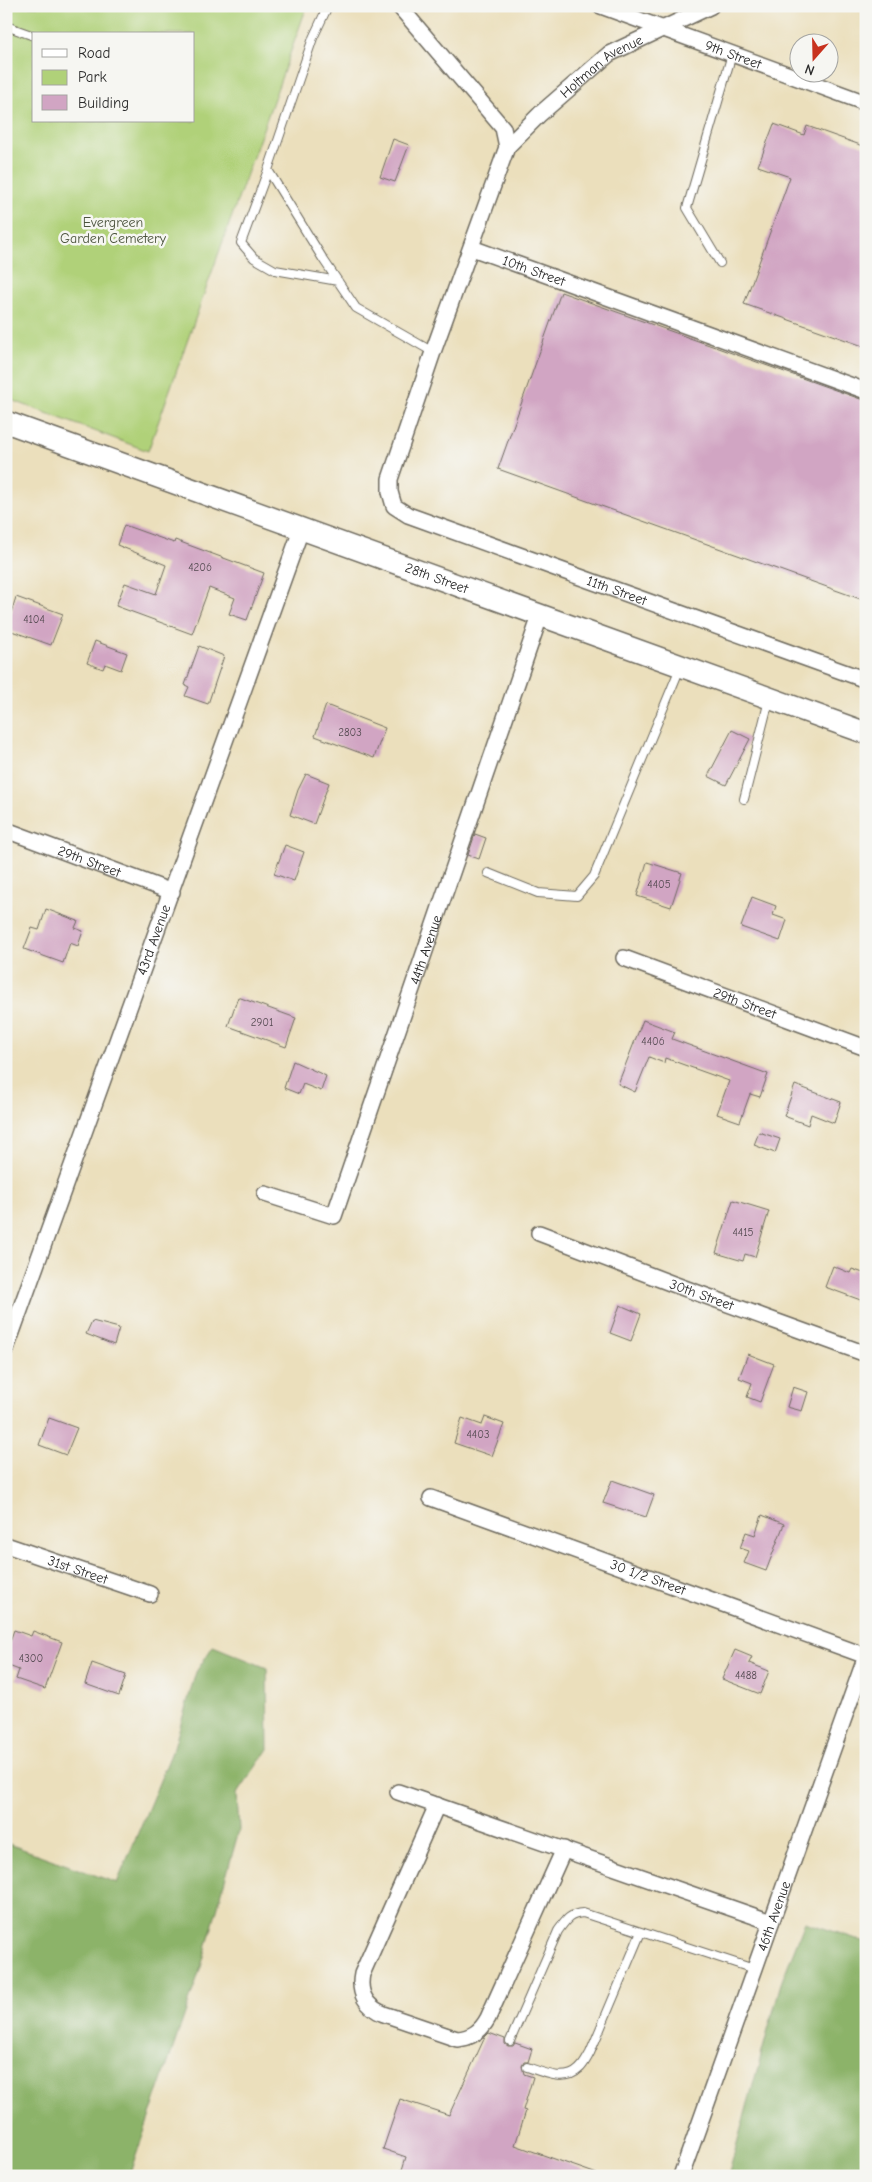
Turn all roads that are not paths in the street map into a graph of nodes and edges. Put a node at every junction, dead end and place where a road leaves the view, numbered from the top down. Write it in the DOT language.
graph roads {
  1 [pos="328,6"];
  2 [pos="399,6"];
  3 [pos="601,6"];
  4 [pos="711,6"];
  5 [pos="6,26"];
  6 [pos="662,28"];
  7 [pos="32,35"];
  8 [pos="732,54"];
  9 [pos="866,103"];
  10 [pos="507,146"];
  11 [pos="268,170"];
  12 [pos="472,248"];
  13 [pos="720,263"];
  14 [pos="338,281"];
  15 [pos="433,352"];
  16 [pos="866,391"];
  17 [pos="6,422"];
  18 [pos="301,530"];
  19 [pos="540,616"];
  20 [pos="681,666"];
  21 [pos="866,680"];
  22 [pos="770,698"];
  23 [pos="866,733"];
  24 [pos="744,799"];
  25 [pos="6,830"];
  26 [pos="488,873"];
  27 [pos="172,892"];
  28 [pos="624,958"];
  29 [pos="866,1048"];
  30 [pos="265,1194"];
  31 [pos="539,1233"];
  32 [pos="6,1349"];
  33 [pos="866,1354"];
  34 [pos="431,1498"];
  35 [pos="6,1545"];
  36 [pos="150,1594"];
  37 [pos="866,1656"];
  38 [pos="398,1792"];
  39 [pos="436,1804"];
  40 [pos="564,1849"];
  41 [pos="771,1922"];
  42 [pos="641,1932"];
  43 [pos="754,1969"];
  44 [pos="510,2041"];
  45 [pos="527,2067"];
  46 [pos="681,2176"];
  1 -- 11 [label="lane"];
  2 -- 10 [label="street"];
  3 -- 6 [label="street, 9th Street"];
  4 -- 6 [label="street, Holtman Avenue"];
  5 -- 7 [label="lane"];
  6 -- 8 [label="street, 9th Street"];
  6 -- 10 [label="street, Holtman Avenue"];
  8 -- 9 [label="street, 9th Street"];
  8 -- 13 [label="lane"];
  10 -- 12 [label="street"];
  11 -- 14 [label="lane"];
  11 -- 14 [label="lane"];
  12 -- 15 [label="street"];
  12 -- 16 [label="street, 10th Street"];
  14 -- 15 [label="lane"];
  15 -- 21 [label="street, 11th Street"];
  17 -- 18 [label="main road, 28th Street"];
  18 -- 19 [label="main road, 28th Street"];
  18 -- 27 [label="street, 43rd Avenue"];
  19 -- 20 [label="main road, 28th Street"];
  19 -- 30 [label="street, 44th Avenue"];
  20 -- 22 [label="main road, 28th Street"];
  20 -- 26 [label="lane"];
  22 -- 23 [label="main road, 28th Street"];
  22 -- 24 [label="lane"];
  25 -- 27 [label="street, 29th Street"];
  27 -- 32 [label="street, 43rd Avenue"];
  28 -- 29 [label="street, 29th Street"];
  31 -- 33 [label="street, 30th Street"];
  34 -- 37 [label="street, 30 1/2 Street"];
  35 -- 36 [label="street, 31st Street"];
  37 -- 41 [label="street, 46th Avenue"];
  38 -- 39 [label="street"];
  39 -- 40 [label="street"];
  39 -- 40 [label="street"];
  40 -- 41 [label="street"];
  41 -- 43 [label="street, 46th Avenue"];
  42 -- 43 [label="lane"];
  42 -- 44 [label="lane"];
  42 -- 45 [label="lane"];
  43 -- 46 [label="street, 46th Avenue"];
}
